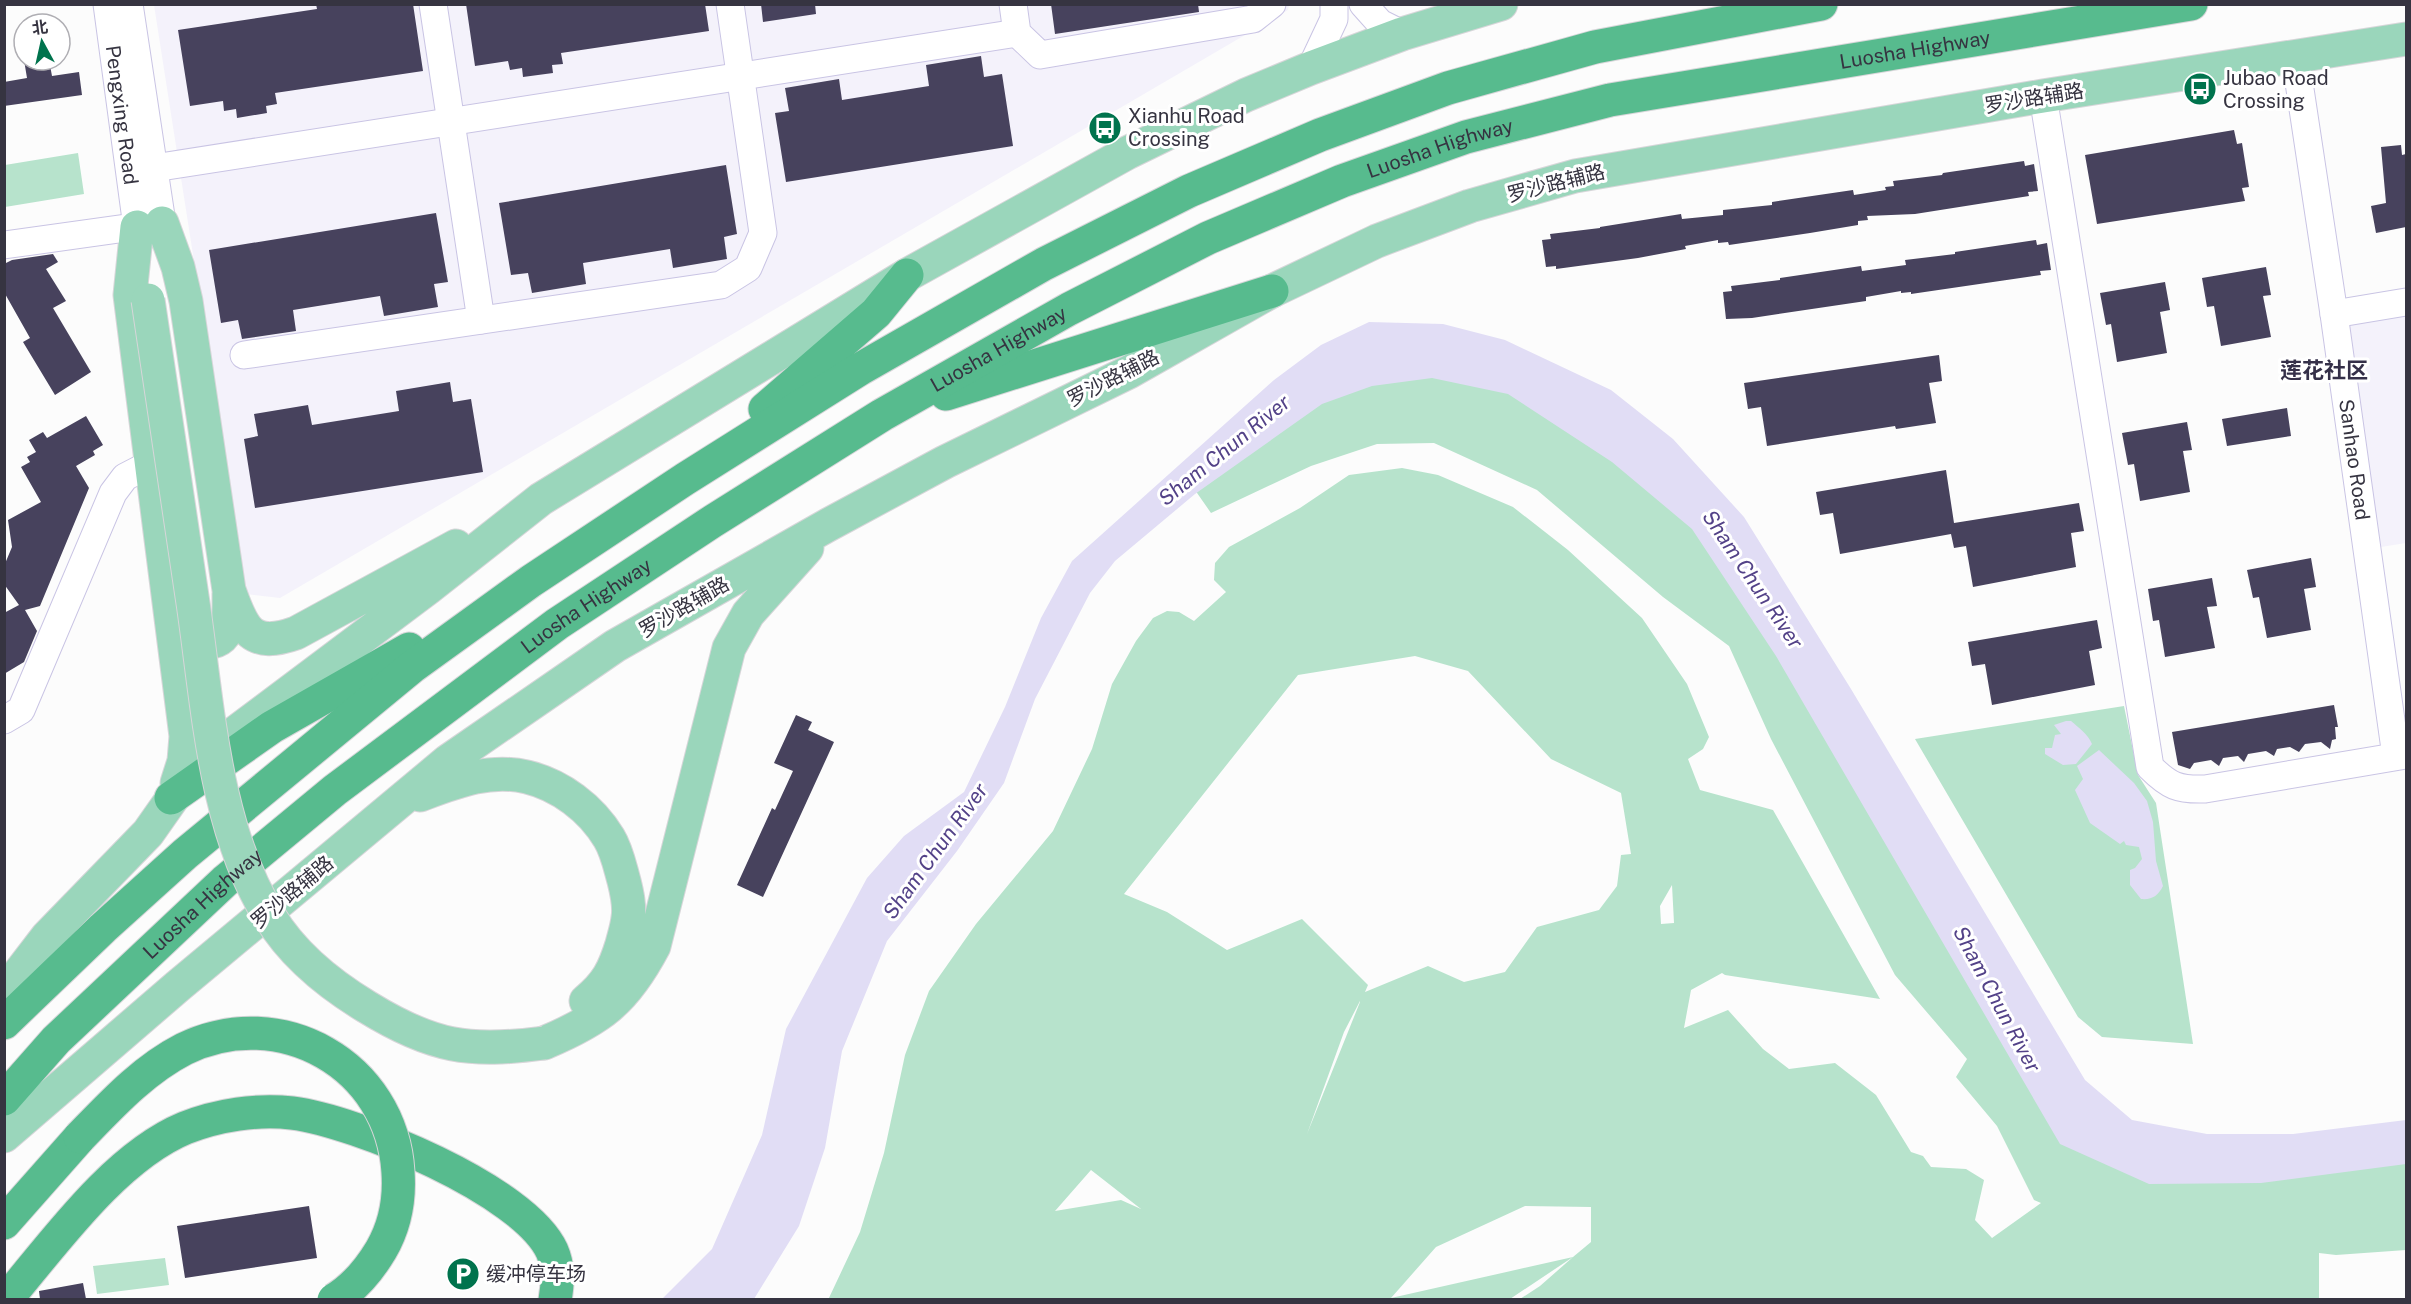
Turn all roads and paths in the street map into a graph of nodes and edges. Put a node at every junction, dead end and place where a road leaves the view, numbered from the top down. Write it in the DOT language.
graph roads {
  1 [pos="107,4"];
  2 [pos="129,4"];
  3 [pos="433,4"];
  4 [pos="730,4"];
  5 [pos="1013,4"];
  6 [pos="1272,4"];
  7 [pos="1334,4"];
  8 [pos="1363,4"];
  9 [pos="1501,4"];
  10 [pos="1821,4"];
  11 [pos="2191,4"];
  12 [pos="1017,33"];
  13 [pos="1402,34"];
  14 [pos="2406,39"];
  15 [pos="2295,56"];
  16 [pos="1311,68"];
  17 [pos="740,76"];
  18 [pos="2043,96"];
  19 [pos="450,121"];
  20 [pos="154,168"];
  21 [pos="150,225"];
  22 [pos="4,245"];
  23 [pos="907,275"];
  24 [pos="1272,291"];
  25 [pos="2406,302"];
  26 [pos="2334,314"];
  27 [pos="481,320"];
  28 [pos="244,355"];
  29 [pos="882,415"];
  30 [pos="152,463"];
  31 [pos="685,480"];
  32 [pos="541,499"];
  33 [pos="828,525"];
  34 [pos="531,581"];
  35 [pos="229,590"];
  36 [pos="170,600"];
  37 [pos="4,720"];
  38 [pos="2401,755"];
  39 [pos="171,798"];
  40 [pos="401,802"];
  41 [pos="4,993"];
  42 [pos="4,1023"];
  43 [pos="542,1035"];
  44 [pos="4,1099"];
  45 [pos="4,1136"];
  46 [pos="4,1223"];
  47 [pos="6,1299"];
  48 [pos="334,1299"];
  49 [pos="555,1299"];
  1 -- 21 [label="street, Pengxing Road"];
  2 -- 20 [label="street, Pengxing Road"];
  3 -- 19 [label="street"];
  4 -- 17 [label="street"];
  5 -- 12 [label="street"];
  6 -- 12 [label="street"];
  7 -- 16 [label="street"];
  8 -- 13 [label="street"];
  9 -- 13 [label="main road"];
  10 -- 31 [label="highway"];
  11 -- 29 [label="highway, Luosha Highway"];
  12 -- 17 [label="street"];
  13 -- 16 [label="main road"];
  14 -- 15 [label="main road, 罗沙路辅路"];
  15 -- 18 [label="main road, 罗沙路辅路"];
  15 -- 26 [label="street, Sanhao Road"];
  16 -- 23 [label="main road"];
  17 -- 19 [label="street"];
  17 -- 27 [label="street"];
  18 -- 24 [label="main road, 罗沙路辅路"];
  18 -- 38 [label="street"];
  19 -- 20 [label="street"];
  19 -- 27 [label="street"];
  20 -- 21 [label="street, Pengxing Road"];
  21 -- 22 [label="street"];
  21 -- 30 [label="main road"];
  21 -- 35 [label="main road"];
  21 -- 43 [label="main road, bridge"];
  23 -- 31 [label="highway"];
  23 -- 32 [label="main road"];
  24 -- 29 [label="highway"];
  24 -- 33 [label="main road, 罗沙路辅路"];
  25 -- 26 [label="street"];
  26 -- 38 [label="street, Sanhao Road"];
  27 -- 28 [label="street"];
  29 -- 44 [label="highway, Luosha Highway"];
  30 -- 36 [label="main road"];
  30 -- 37 [label="street"];
  31 -- 34 [label="highway"];
  32 -- 35 [label="main road"];
  32 -- 39 [label="main road"];
  33 -- 40 [label="main road, 罗沙路辅路"];
  33 -- 43 [label="main road"];
  34 -- 39 [label="highway"];
  34 -- 42 [label="highway"];
  35 -- 36 [label="main road"];
  36 -- 39 [label="main road"];
  39 -- 41 [label="main road"];
  40 -- 43 [label="main road"];
  40 -- 45 [label="main road, 罗沙路辅路"];
  46 -- 48 [label="highway, bridge"];
  47 -- 49 [label="highway"];
}
